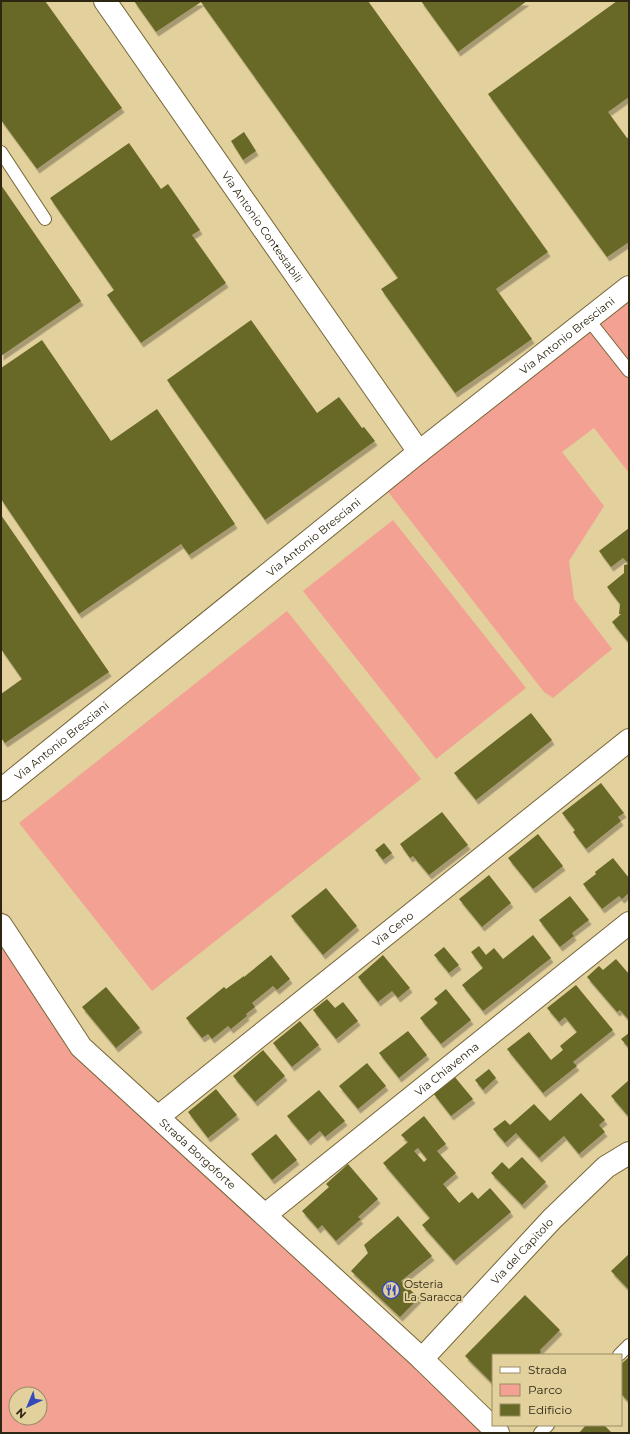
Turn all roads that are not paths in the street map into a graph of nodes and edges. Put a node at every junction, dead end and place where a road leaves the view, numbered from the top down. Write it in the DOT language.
graph roads {
  1 [pos="105,1"];
  2 [pos="1,152"];
  3 [pos="46,219"];
  4 [pos="629,287"];
  5 [pos="588,319"];
  6 [pos="629,371"];
  7 [pos="419,452"];
  8 [pos="629,740"];
  9 [pos="1,790"];
  10 [pos="629,923"];
  11 [pos="1,925"];
  12 [pos="158,1117"];
  13 [pos="629,1153"];
  14 [pos="265,1215"];
  15 [pos="629,1345"];
  16 [pos="620,1354"];
  17 [pos="422,1359"];
  18 [pos="498,1433"];
  1 -- 7 [label="street, Via Antonio Contestabili"];
  2 -- 3 [label="lane"];
  4 -- 5 [label="street, Via Antonio Bresciani"];
  5 -- 6 [label="lane"];
  5 -- 7 [label="street, Via Antonio Bresciani"];
  7 -- 9 [label="street, Via Antonio Bresciani"];
  8 -- 12 [label="street, Via Ceno"];
  10 -- 14 [label="street, Via Chiavenna"];
  11 -- 12 [label="street, Strada Borgoforte"];
  12 -- 14 [label="street, Strada Borgoforte"];
  13 -- 17 [label="street, Via del Capitolo"];
  14 -- 17 [label="street, Strada Borgoforte"];
  15 -- 16 [label="lane"];
  17 -- 18 [label="street, Strada Borgoforte"];
}
